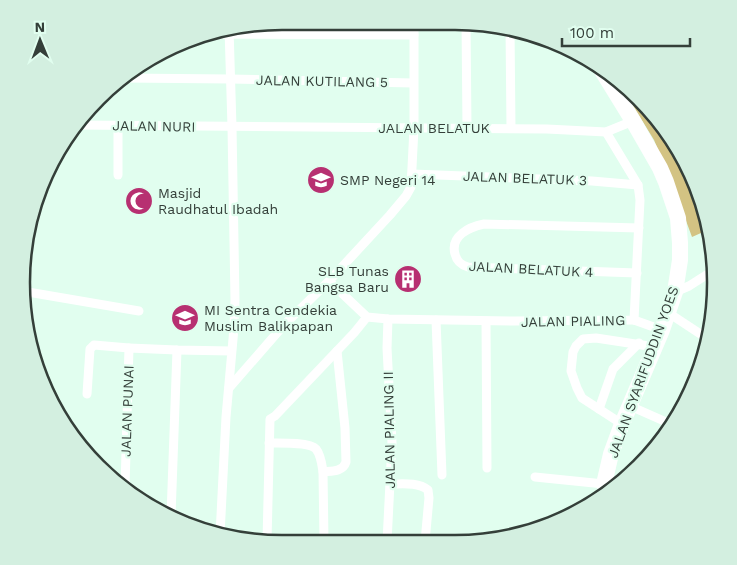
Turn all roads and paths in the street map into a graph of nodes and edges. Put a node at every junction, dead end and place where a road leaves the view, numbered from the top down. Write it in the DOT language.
graph roads {
  1 [pos="414,30"];
  2 [pos="466,31"];
  3 [pos="248,32"];
  4 [pos="414,35"];
  5 [pos="229,36"];
  6 [pos="510,37"];
  7 [pos="135,78"];
  8 [pos="230,79"];
  9 [pos="413,83"];
  10 [pos="610,84"];
  11 [pos="633,121"];
  12 [pos="85,125"];
  13 [pos="118,126"];
  14 [pos="232,127"];
  15 [pos="414,128"];
  16 [pos="466,128"];
  17 [pos="511,128"];
  18 [pos="606,132"];
  19 [pos="412,174"];
  20 [pos="118,175"];
  21 [pos="638,185"];
  22 [pos="639,228"];
  23 [pos="637,273"];
  24 [pos="707,275"];
  25 [pos="329,281"];
  26 [pos="31,292"];
  27 [pos="675,292"];
  28 [pos="139,311"];
  29 [pos="667,312"];
  30 [pos="367,317"];
  31 [pos="388,319"];
  32 [pos="436,320"];
  33 [pos="634,320"];
  34 [pos="486,321"];
  35 [pos="662,330"];
  36 [pos="701,335"];
  37 [pos="647,345"];
  38 [pos="129,348"];
  39 [pos="177,350"];
  40 [pos="231,351"];
  41 [pos="337,351"];
  42 [pos="228,388"];
  43 [pos="87,394"];
  44 [pos="630,406"];
  45 [pos="599,409"];
  46 [pos="665,421"];
  47 [pos="622,424"];
  48 [pos="269,443"];
  49 [pos="487,468"];
  50 [pos="323,472"];
  51 [pos="442,475"];
  52 [pos="535,477"];
  53 [pos="124,479"];
  54 [pos="391,484"];
  55 [pos="604,484"];
  56 [pos="171,509"];
  57 [pos="220,527"];
  58 [pos="267,534"];
  59 [pos="324,535"];
  60 [pos="387,535"];
  61 [pos="426,535"];
  1 -- 4 [label="street"];
  2 -- 16 [label="street"];
  3 -- 4 [label="street"];
  4 -- 9 [label="street"];
  5 -- 8 [label="street"];
  6 -- 17 [label="street"];
  7 -- 8 [label="street, JALAN KUTILANG 5"];
  8 -- 9 [label="street, JALAN KUTILANG 5"];
  8 -- 14 [label="street"];
  9 -- 15 [label="street"];
  10 -- 11 [label="highway, JALAN SYARIFUDDIN YOES"];
  11 -- 18 [label="street, JALAN BELATUK"];
  11 -- 27 [label="highway, JALAN SYARIFUDDIN YOES"];
  12 -- 13 [label="street, JALAN NURI"];
  13 -- 14 [label="street, JALAN NURI"];
  13 -- 20 [label="street"];
  14 -- 15 [label="street, JALAN BELATUK"];
  14 -- 40 [label="street"];
  15 -- 16 [label="street, JALAN BELATUK"];
  15 -- 19 [label="street"];
  16 -- 17 [label="street, JALAN BELATUK"];
  17 -- 18 [label="street, JALAN BELATUK"];
  18 -- 21 [label="street, JALAN PIALING"];
  19 -- 21 [label="street, JALAN BELATUK 3"];
  19 -- 25 [label="street"];
  21 -- 22 [label="street, JALAN PIALING"];
  22 -- 23 [label="street, JALAN PIALING"];
  22 -- 23 [label="street, JALAN BELATUK 4"];
  23 -- 33 [label="street, JALAN PIALING"];
  24 -- 27 [label="street"];
  25 -- 30 [label="street"];
  25 -- 42 [label="street"];
  26 -- 28 [label="street"];
  27 -- 29 [label="highway, JALAN SYARIFUDDIN YOES"];
  29 -- 35 [label="highway, JALAN SYARIFUDDIN YOES"];
  29 -- 36 [label="street"];
  30 -- 31 [label="street, JALAN PIALING"];
  30 -- 41 [label="street"];
  31 -- 32 [label="street, JALAN PIALING"];
  31 -- 54 [label="street, JALAN PIALING II"];
  32 -- 34 [label="street, JALAN PIALING"];
  32 -- 51 [label="street"];
  33 -- 34 [label="street, JALAN PIALING"];
  33 -- 35 [label="street"];
  34 -- 49 [label="street"];
  35 -- 37 [label="highway, JALAN SYARIFUDDIN YOES"];
  37 -- 44 [label="highway, JALAN SYARIFUDDIN YOES"];
  37 -- 45 [label="street"];
  37 -- 45 [label="street"];
  38 -- 39 [label="street, JALAN PUNAI"];
  38 -- 43 [label="street"];
  38 -- 53 [label="street, JALAN PUNAI"];
  39 -- 40 [label="street, JALAN PUNAI"];
  39 -- 56 [label="street"];
  40 -- 42 [label="street"];
  41 -- 48 [label="street"];
  41 -- 50 [label="street"];
  42 -- 57 [label="street"];
  44 -- 46 [label="street"];
  44 -- 47 [label="highway, JALAN SYARIFUDDIN YOES"];
  45 -- 47 [label="street"];
  47 -- 55 [label="highway, JALAN SYARIFUDDIN YOES"];
  48 -- 50 [label="street"];
  48 -- 58 [label="street"];
  50 -- 59 [label="street"];
  52 -- 55 [label="street"];
  54 -- 60 [label="street, JALAN PIALING II"];
  54 -- 61 [label="street"];
}
